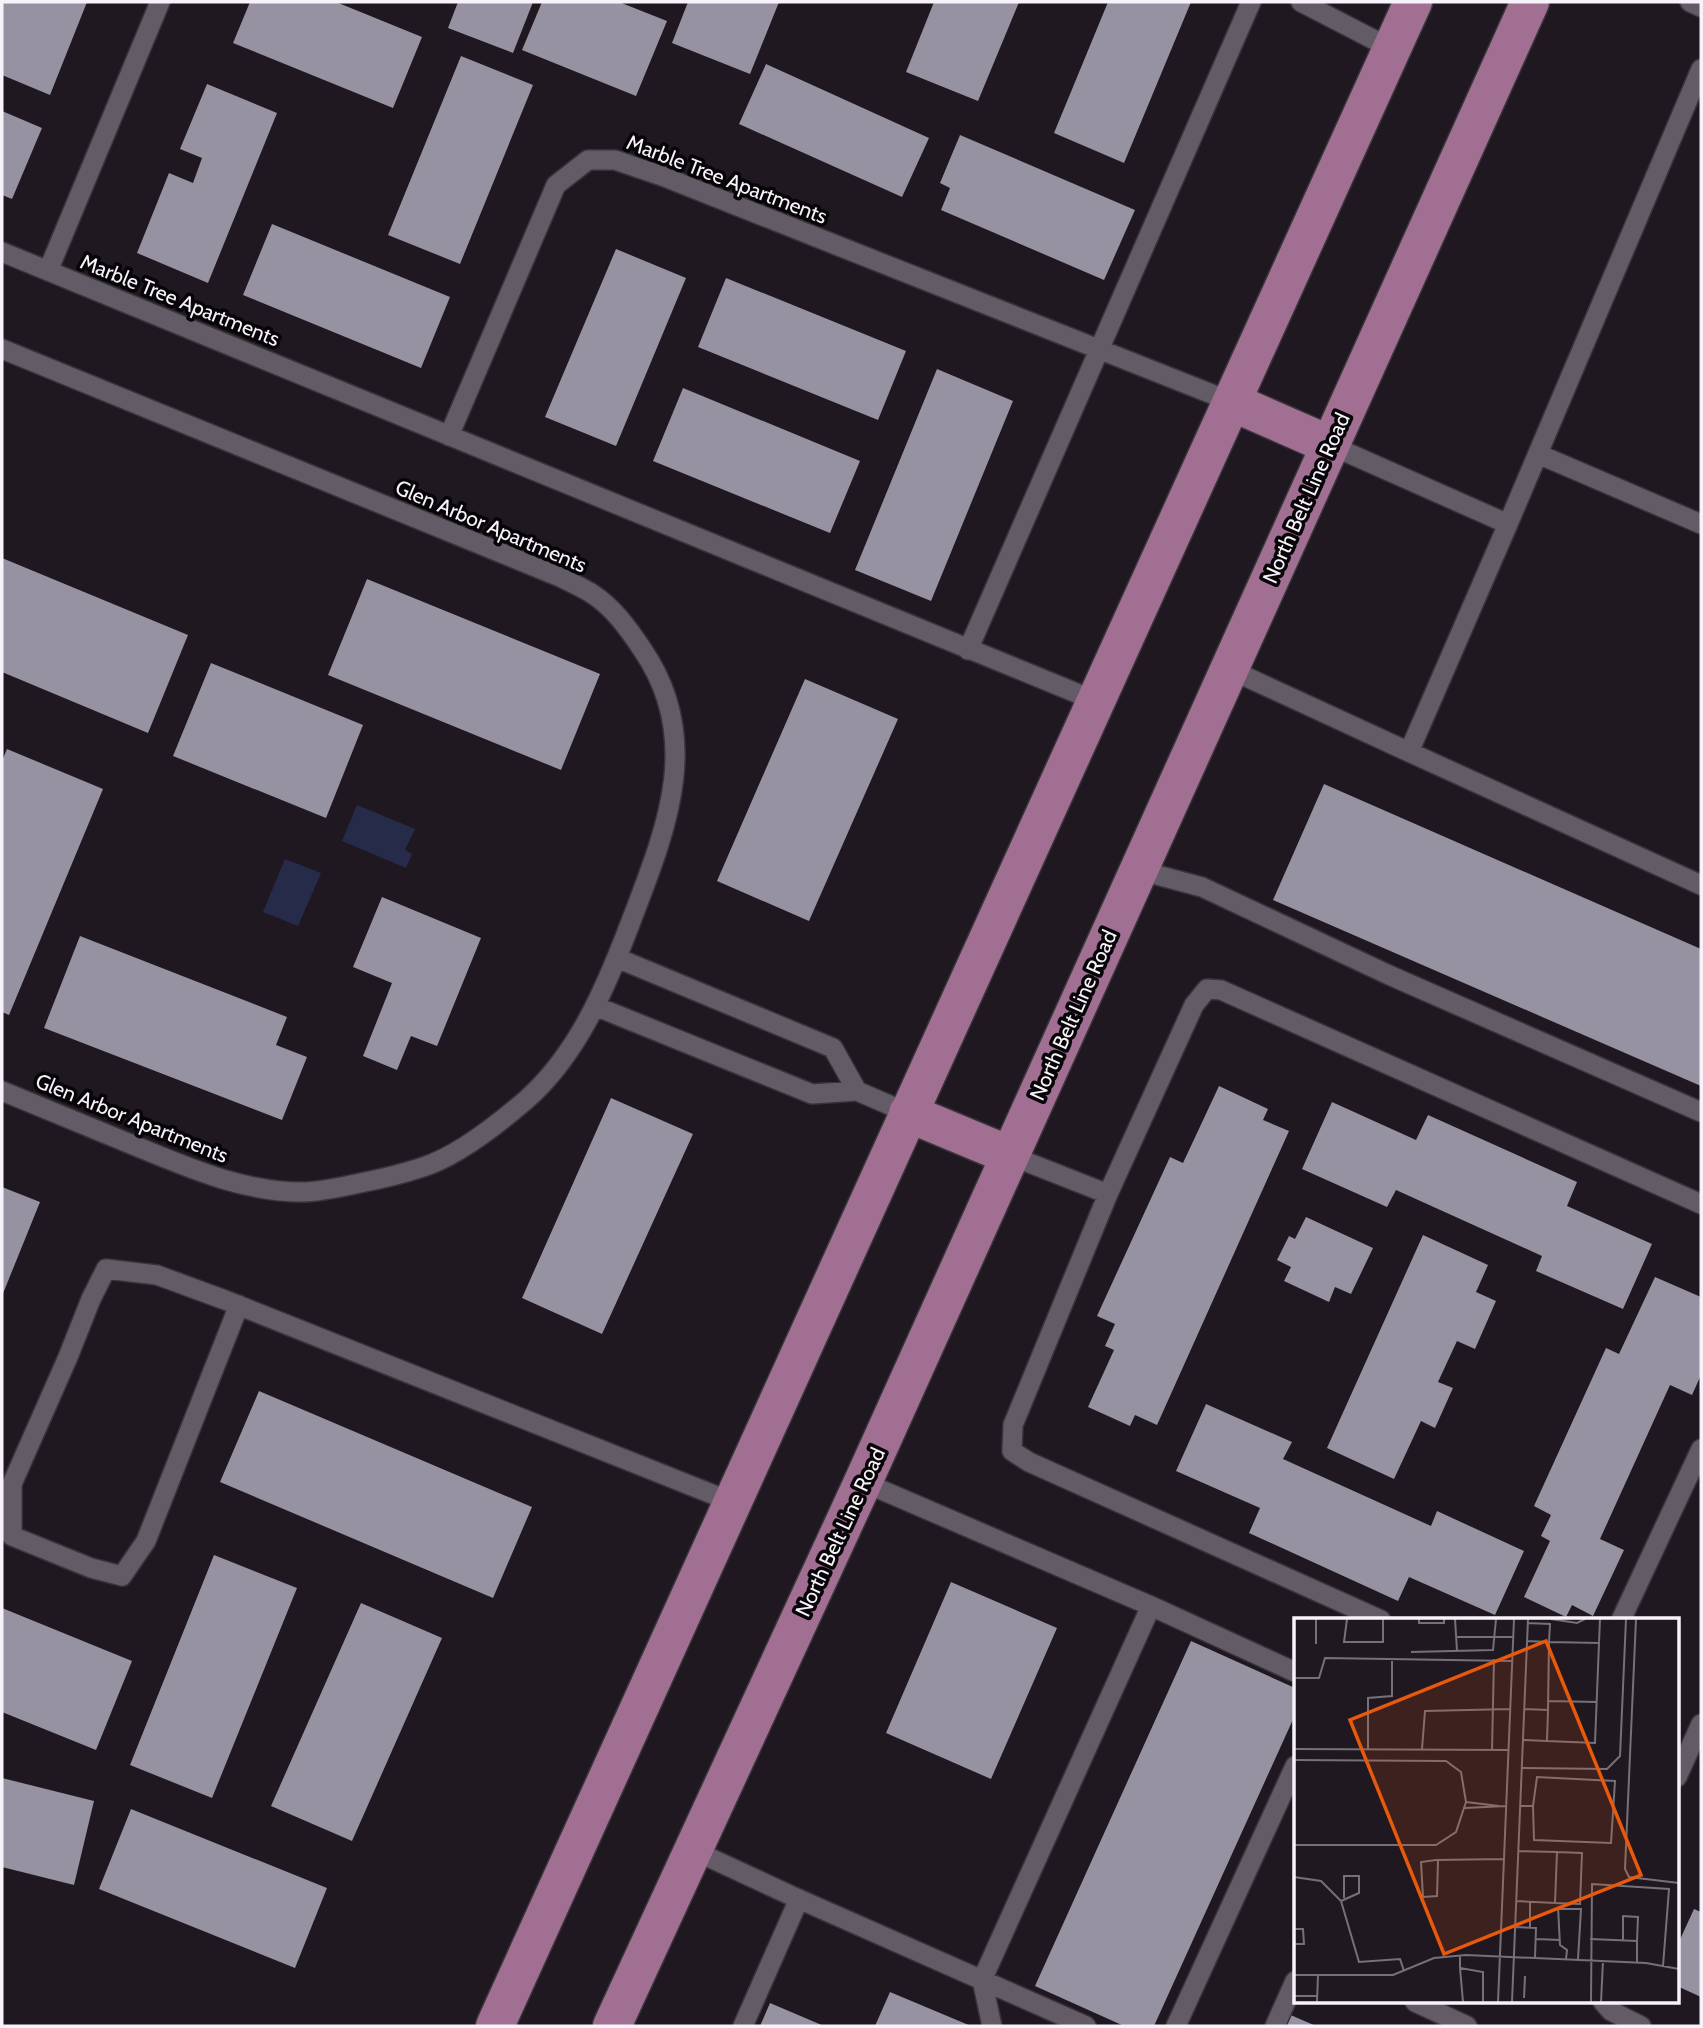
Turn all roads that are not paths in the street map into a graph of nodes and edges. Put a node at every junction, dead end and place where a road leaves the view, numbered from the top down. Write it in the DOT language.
graph roads {
  1 [pos="160,2"];
  2 [pos="1251,2"];
  3 [pos="1301,2"];
  4 [pos="1413,2"];
  5 [pos="1530,2"];
  6 [pos="1690,2"];
  7 [pos="1701,7"];
  8 [pos="1392,49"];
  9 [pos="1701,69"];
  10 [pos="2,252"];
  11 [pos="48,271"];
  12 [pos="2,349"];
  13 [pos="1099,350"];
  14 [pos="1232,402"];
  15 [pos="449,436"];
  16 [pos="1330,445"];
  17 [pos="1538,454"];
  18 [pos="1508,524"];
  19 [pos="1701,524"];
  20 [pos="968,650"];
  21 [pos="1229,669"];
  22 [pos="1096,701"];
  23 [pos="1409,752"];
  24 [pos="1138,870"];
  25 [pos="1701,885"];
  26 [pos="617,958"];
  27 [pos="595,1006"];
  28 [pos="2,1091"];
  29 [pos="857,1091"];
  30 [pos="1701,1112"];
  31 [pos="908,1113"];
  32 [pos="1009,1155"];
  33 [pos="1108,1194"];
  34 [pos="1701,1204"];
  35 [pos="239,1305"];
  36 [pos="1701,1449"];
  37 [pos="863,1482"];
  38 [pos="732,1502"];
  39 [pos="1151,1606"];
  40 [pos="1377,1618"];
  41 [pos="1622,1618"];
  42 [pos="1294,1672"];
  43 [pos="1701,1724"];
  44 [pos="1294,1768"];
  45 [pos="1678,1775"];
  46 [pos="694,1850"];
  47 [pos="799,1899"];
  48 [pos="982,1980"];
  49 [pos="1294,1983"];
  50 [pos="1419,2004"];
  51 [pos="1605,2004"];
  52 [pos="495,2026"];
  53 [pos="612,2026"];
  54 [pos="743,2026"];
  55 [pos="992,2026"];
  56 [pos="1086,2026"];
  57 [pos="1176,2026"];
  58 [pos="1275,2026"];
  59 [pos="1467,2026"];
  60 [pos="1640,2026"];
  1 -- 11 [label="lane, Marble Tree Apartments"];
  2 -- 13 [label="lane"];
  3 -- 8 [label="lane"];
  4 -- 8 [label="main road"];
  5 -- 16 [label="main road, North Belt Line Road"];
  6 -- 7 [label="lane"];
  8 -- 14 [label="main road"];
  9 -- 17 [label="lane"];
  10 -- 11 [label="lane, Marble Tree Apartments"];
  11 -- 15 [label="lane, Marble Tree Apartments"];
  12 -- 26 [label="lane, Glen Arbor Apartments"];
  13 -- 14 [label="lane, Marble Tree Apartments"];
  13 -- 15 [label="lane, Marble Tree Apartments"];
  13 -- 20 [label="lane"];
  14 -- 16 [label="main road"];
  14 -- 22 [label="main road"];
  15 -- 20 [label="lane, Marble Tree Apartments"];
  16 -- 18 [label="lane"];
  16 -- 21 [label="main road, North Belt Line Road"];
  17 -- 18 [label="lane"];
  17 -- 19 [label="lane"];
  18 -- 23 [label="lane"];
  20 -- 22 [label="lane, Marble Tree Apartments"];
  21 -- 23 [label="lane"];
  21 -- 24 [label="main road, North Belt Line Road"];
  22 -- 31 [label="main road"];
  23 -- 25 [label="lane"];
  24 -- 30 [label="lane"];
  24 -- 32 [label="main road, North Belt Line Road"];
  26 -- 27 [label="lane, Glen Arbor Apartments"];
  26 -- 29 [label="lane"];
  27 -- 28 [label="lane, Glen Arbor Apartments"];
  27 -- 29 [label="lane"];
  29 -- 31 [label="lane"];
  31 -- 32 [label="main road"];
  31 -- 38 [label="main road"];
  32 -- 33 [label="lane"];
  32 -- 37 [label="main road, North Belt Line Road"];
  33 -- 34 [label="lane"];
  33 -- 40 [label="lane"];
  35 -- 35 [label="lane"];
  35 -- 38 [label="lane"];
  36 -- 41 [label="lane"];
  37 -- 39 [label="lane"];
  37 -- 46 [label="main road, North Belt Line Road"];
  38 -- 52 [label="main road"];
  39 -- 42 [label="lane"];
  39 -- 48 [label="lane"];
  43 -- 45 [label="lane"];
  44 -- 57 [label="lane"];
  46 -- 47 [label="lane"];
  46 -- 53 [label="main road, North Belt Line Road"];
  47 -- 48 [label="lane"];
  47 -- 54 [label="lane"];
  48 -- 55 [label="lane"];
  48 -- 56 [label="lane"];
  49 -- 58 [label="lane"];
  50 -- 59 [label="lane"];
  51 -- 60 [label="lane"];
}
